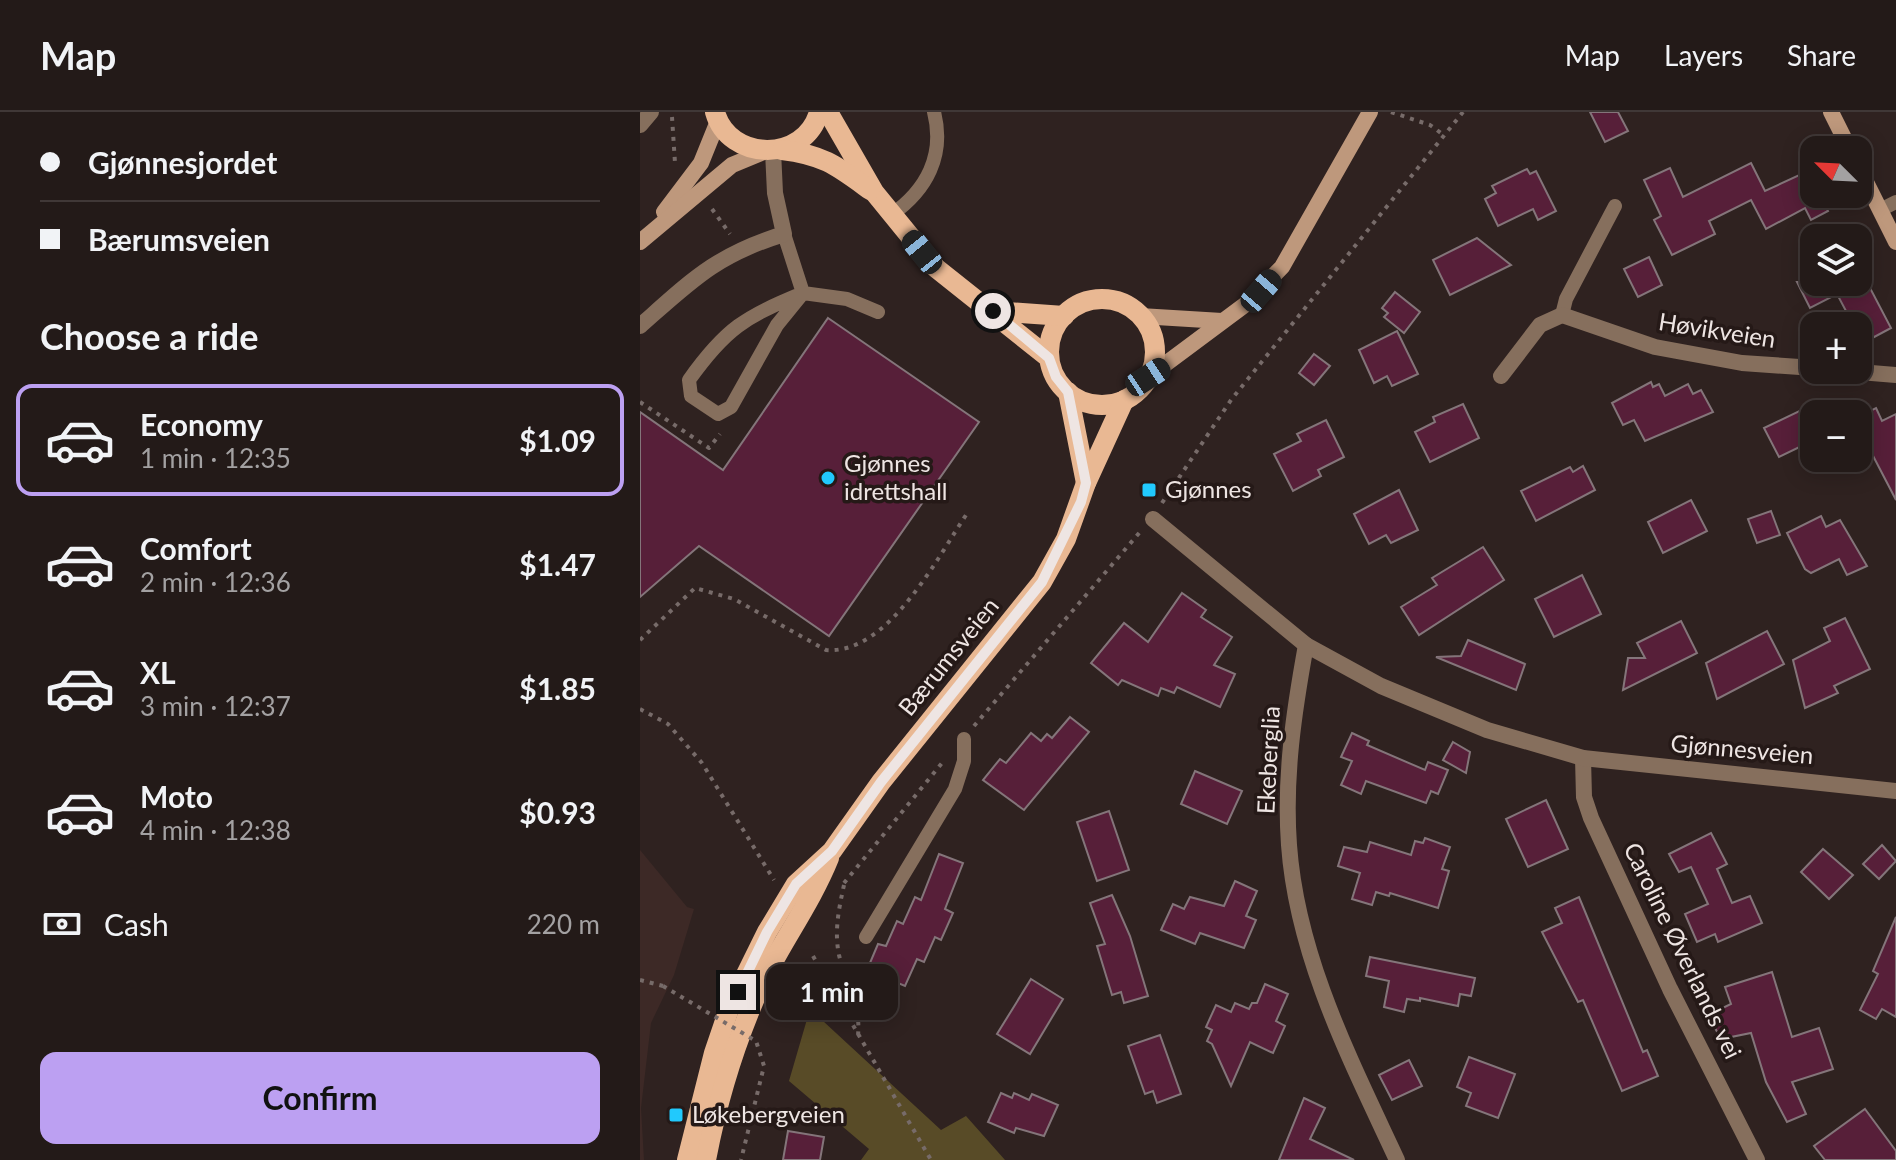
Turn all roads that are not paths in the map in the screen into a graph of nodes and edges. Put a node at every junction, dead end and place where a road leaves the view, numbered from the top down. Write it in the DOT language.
graph roads {
  1 [pos="651,112"];
  2 [pos="819,112"];
  3 [pos="828,112"];
  4 [pos="934,112"];
  5 [pos="1370,112"];
  6 [pos="1831,112"];
  7 [pos="717,116"];
  8 [pos="640,125"];
  9 [pos="1843,136"];
  10 [pos="774,151"];
  11 [pos="874,192"];
  12 [pos="1872,194"];
  13 [pos="1896,202"];
  14 [pos="1615,206"];
  15 [pos="1880,210"];
  16 [pos="891,215"];
  17 [pos="784,234"];
  18 [pos="644,238"];
  19 [pos="1896,242"];
  20 [pos="803,293"];
  21 [pos="993,311"];
  22 [pos="878,312"];
  23 [pos="1562,315"];
  24 [pos="1064,316"];
  25 [pos="1140,316"];
  26 [pos="1222,321"];
  27 [pos="640,326"];
  28 [pos="1049,358"];
  29 [pos="1800,367"];
  30 [pos="1872,373"];
  31 [pos="1896,375"];
  32 [pos="1501,376"];
  33 [pos="1148,377"];
  34 [pos="1068,392"];
  35 [pos="1124,400"];
  36 [pos="1086,483"];
  37 [pos="1153,519"];
  38 [pos="1306,645"];
  39 [pos="964,739"];
  40 [pos="1583,758"];
  41 [pos="1896,791"];
  42 [pos="832,851"];
  43 [pos="866,937"];
  44 [pos="687,1160"];
  45 [pos="706,1160"];
  46 [pos="1397,1160"];
  47 [pos="1757,1160"];
  1 -- 8 [label="street"];
  2 -- 10 [label="main road"];
  3 -- 11 [label="main road"];
  4 -- 16 [label="lane"];
  5 -- 26 [label="main road"];
  6 -- 9 [label="main road"];
  7 -- 10 [label="main road"];
  7 -- 18 [label="main road"];
  10 -- 11 [label="main road"];
  10 -- 17 [label="street"];
  10 -- 18 [label="main road"];
  11 -- 16 [label="main road"];
  12 -- 15 [label="main road"];
  13 -- 15 [label="lane"];
  14 -- 23 [label="lane"];
  15 -- 19 [label="main road"];
  16 -- 21 [label="main road"];
  17 -- 20 [label="lane"];
  17 -- 27 [label="street"];
  20 -- 20 [label="lane"];
  20 -- 22 [label="lane"];
  21 -- 24 [label="main road"];
  21 -- 28 [label="main road"];
  23 -- 29 [label="street, Høvikveien"];
  23 -- 32 [label="street"];
  24 -- 25 [label="main road"];
  24 -- 28 [label="main road"];
  25 -- 26 [label="main road"];
  25 -- 33 [label="main road"];
  26 -- 33 [label="main road"];
  28 -- 34 [label="main road"];
  30 -- 31 [label="street"];
  33 -- 35 [label="main road"];
  34 -- 35 [label="main road"];
  34 -- 36 [label="main road"];
  35 -- 36 [label="main road, Bærumsveien"];
  36 -- 42 [label="main road, Bærumsveien"];
  37 -- 38 [label="street"];
  38 -- 40 [label="street"];
  38 -- 46 [label="street, Ekeberglia"];
  39 -- 43 [label="lane"];
  40 -- 41 [label="street, Gjønnesveien"];
  40 -- 47 [label="street, Caroline Øverlands vei"];
  42 -- 44 [label="main road, Bærumsveien"];
  42 -- 45 [label="main road, Bærumsveien"];
}
